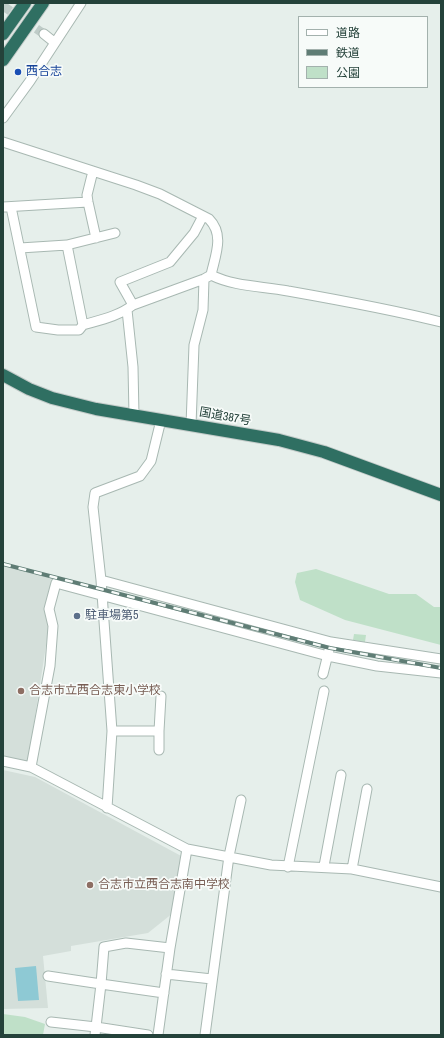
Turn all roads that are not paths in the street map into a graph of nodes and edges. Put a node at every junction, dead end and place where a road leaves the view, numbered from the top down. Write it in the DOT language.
graph roads {
  1 [pos="25,3"];
  2 [pos="43,3"];
  3 [pos="80,3"];
  4 [pos="3,34"];
  5 [pos="44,34"];
  6 [pos="54,42"];
  7 [pos="3,60"];
  8 [pos="3,118"];
  9 [pos="3,142"];
  10 [pos="93,171"];
  11 [pos="88,202"];
  12 [pos="7,207"];
  13 [pos="203,216"];
  14 [pos="115,233"];
  15 [pos="96,238"];
  16 [pos="67,245"];
  17 [pos="20,248"];
  18 [pos="207,277"];
  19 [pos="130,308"];
  20 [pos="441,322"];
  21 [pos="83,325"];
  22 [pos="3,375"];
  23 [pos="134,415"];
  24 [pos="161,420"];
  25 [pos="191,425"];
  26 [pos="441,495"];
  27 [pos="101,580"];
  28 [pos="101,596"];
  29 [pos="331,642"];
  30 [pos="328,656"];
  31 [pos="441,659"];
  32 [pos="441,673"];
  33 [pos="323,674"];
  34 [pos="324,691"];
  35 [pos="161,696"];
  36 [pos="112,731"];
  37 [pos="159,731"];
  38 [pos="159,750"];
  39 [pos="3,761"];
  40 [pos="31,768"];
  41 [pos="341,775"];
  42 [pos="367,789"];
  43 [pos="241,800"];
  44 [pos="108,808"];
  45 [pos="188,849"];
  46 [pos="228,856"];
  47 [pos="324,866"];
  48 [pos="288,867"];
  49 [pos="352,868"];
  50 [pos="441,887"];
  51 [pos="170,948"];
  52 [pos="166,974"];
  53 [pos="48,976"];
  54 [pos="212,979"];
  55 [pos="101,984"];
  56 [pos="164,993"];
  57 [pos="51,1022"];
  58 [pos="95,1031"];
  59 [pos="148,1035"];
  60 [pos="158,1035"];
  61 [pos="205,1035"];
  1 -- 4 [label="highway"];
  2 -- 7 [label="highway"];
  3 -- 6 [label="street"];
  5 -- 6 [label="street"];
  6 -- 8 [label="street"];
  9 -- 10 [label="street"];
  10 -- 11 [label="street"];
  10 -- 13 [label="street"];
  11 -- 12 [label="street"];
  11 -- 15 [label="street"];
  12 -- 17 [label="street"];
  13 -- 18 [label="street"];
  13 -- 19 [label="street"];
  14 -- 15 [label="street"];
  15 -- 16 [label="street"];
  16 -- 17 [label="street"];
  16 -- 21 [label="street"];
  17 -- 21 [label="street"];
  18 -- 19 [label="street"];
  18 -- 20 [label="street"];
  18 -- 25 [label="street"];
  19 -- 21 [label="street"];
  19 -- 23 [label="street"];
  22 -- 23 [label="highway, 国道387号"];
  23 -- 24 [label="highway, 国道387号"];
  24 -- 25 [label="highway, 国道387号"];
  24 -- 27 [label="street"];
  25 -- 26 [label="highway, 国道387号"];
  27 -- 28 [label="street"];
  27 -- 29 [label="street"];
  28 -- 30 [label="street"];
  28 -- 36 [label="street"];
  28 -- 40 [label="street"];
  29 -- 30 [label="street"];
  29 -- 31 [label="street"];
  30 -- 32 [label="street"];
  30 -- 33 [label="street"];
  34 -- 48 [label="street"];
  35 -- 37 [label="street"];
  36 -- 37 [label="street"];
  36 -- 44 [label="street"];
  37 -- 38 [label="street"];
  39 -- 40 [label="street"];
  40 -- 44 [label="street"];
  41 -- 47 [label="street"];
  42 -- 49 [label="street"];
  43 -- 46 [label="street"];
  44 -- 45 [label="street"];
  45 -- 46 [label="street"];
  45 -- 51 [label="street"];
  46 -- 48 [label="street"];
  46 -- 54 [label="street"];
  47 -- 48 [label="street"];
  47 -- 49 [label="street"];
  49 -- 50 [label="street"];
  51 -- 52 [label="street"];
  51 -- 55 [label="street"];
  52 -- 54 [label="street"];
  52 -- 56 [label="street"];
  53 -- 55 [label="street"];
  54 -- 61 [label="street"];
  55 -- 56 [label="street"];
  55 -- 58 [label="street"];
  56 -- 60 [label="street"];
  57 -- 58 [label="street"];
  58 -- 59 [label="street"];
}
